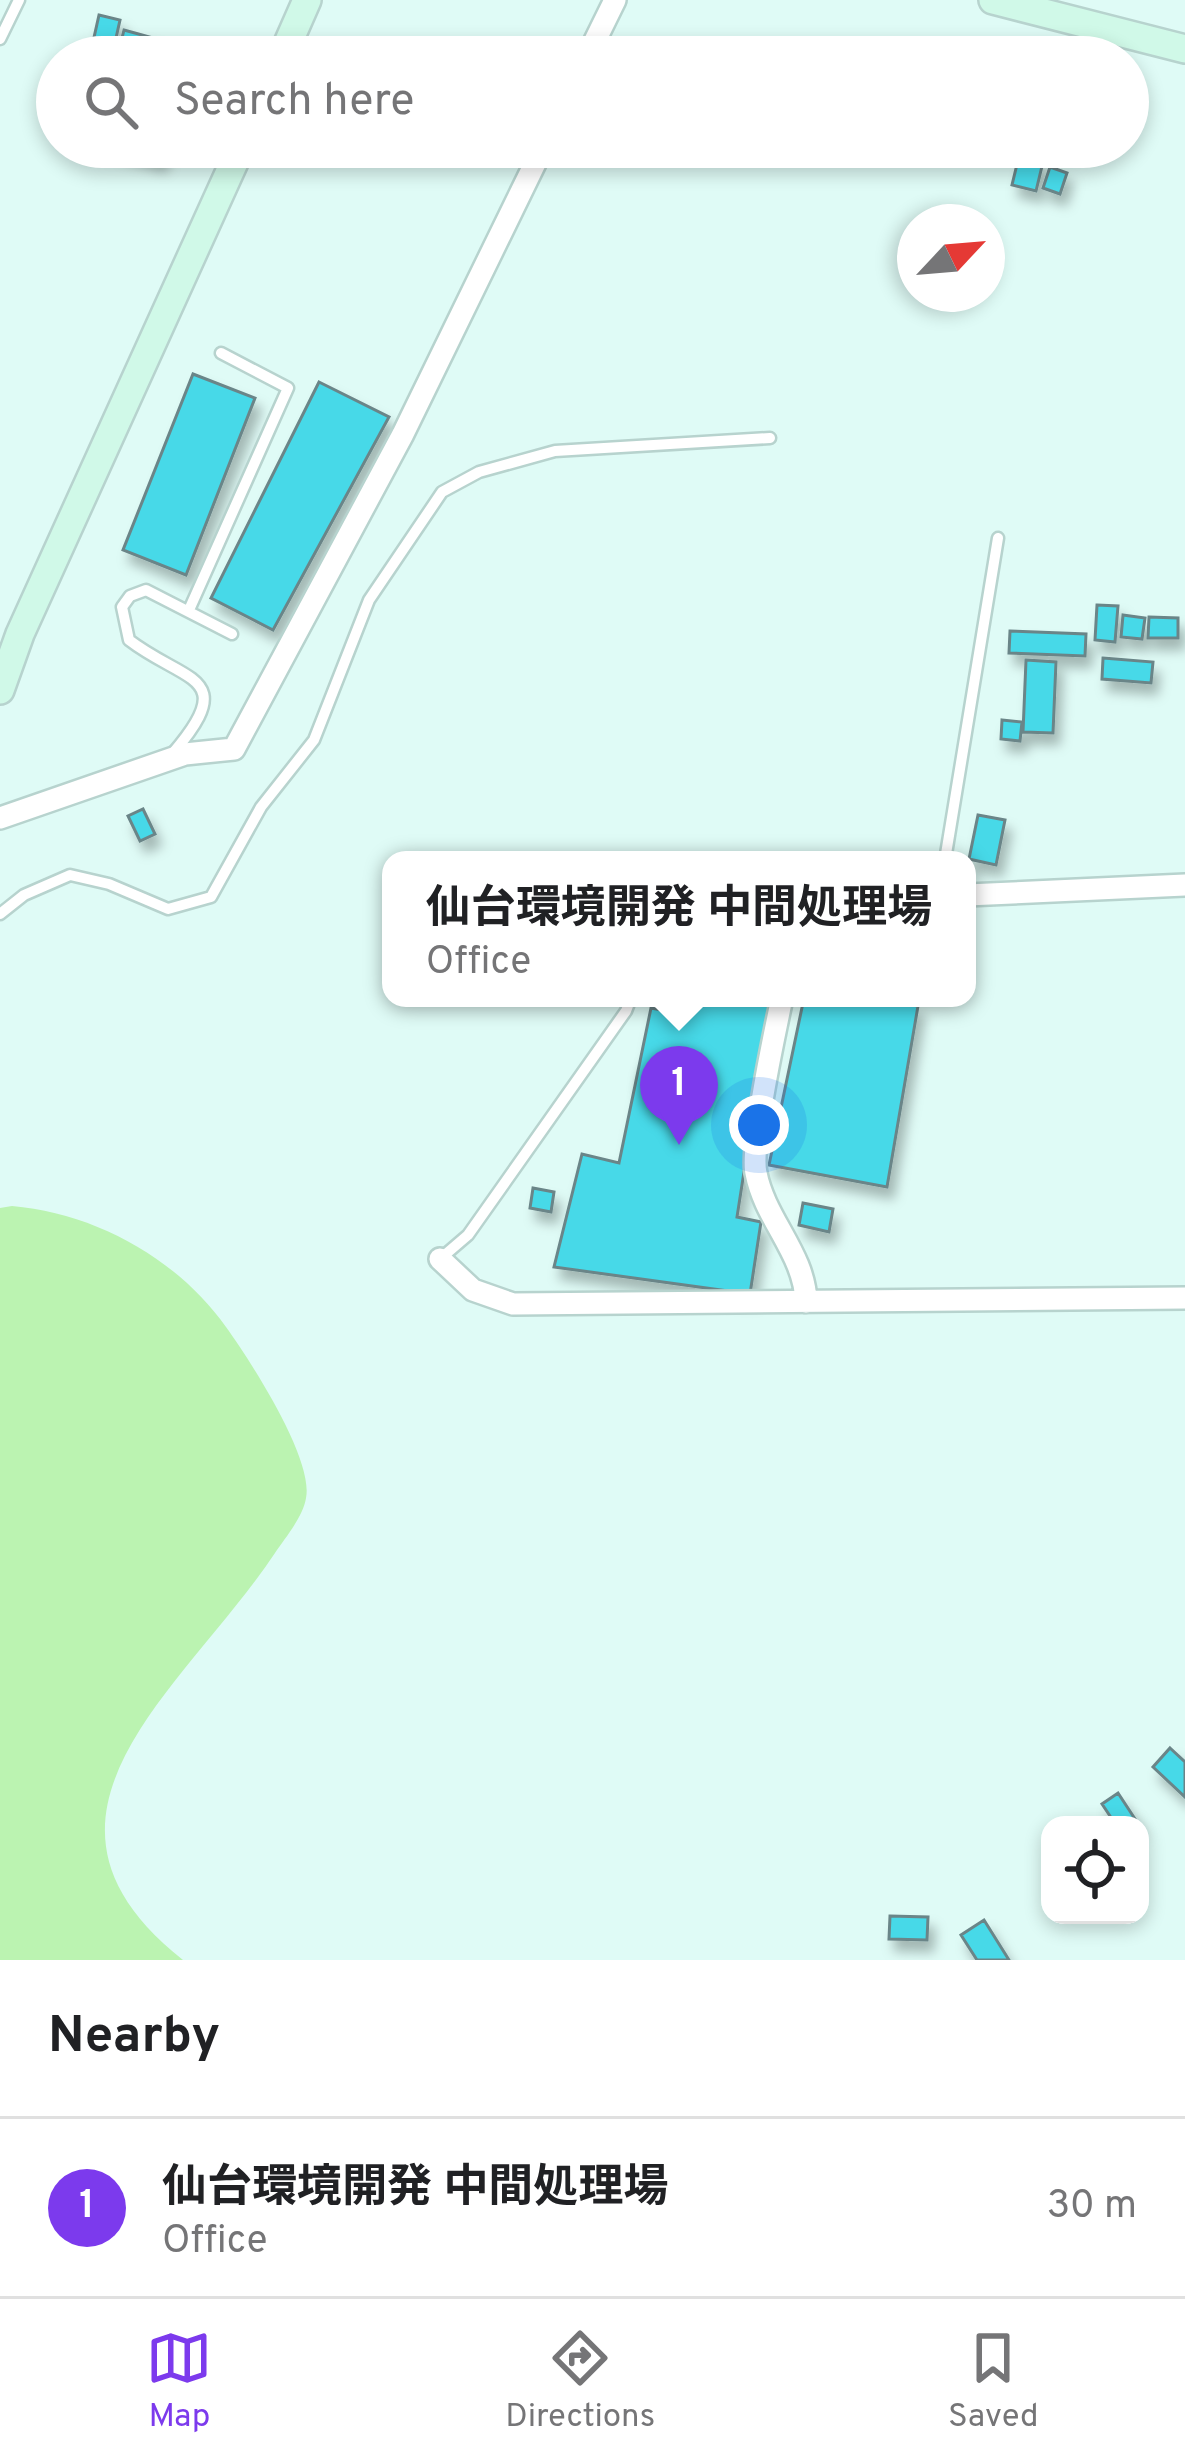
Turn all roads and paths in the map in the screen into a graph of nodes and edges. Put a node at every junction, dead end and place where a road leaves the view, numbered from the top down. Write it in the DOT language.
graph roads {
  1 [pos="19,0"];
  2 [pos="308,0"];
  3 [pos="614,0"];
  4 [pos="993,0"];
  5 [pos="292,36"];
  6 [pos="597,36"];
  7 [pos="1134,36"];
  8 [pos="0,39"];
  9 [pos="1149,40"];
  10 [pos="1185,49"];
  11 [pos="231,168"];
  12 [pos="533,168"];
  13 [pos="221,353"];
  14 [pos="770,438"];
  15 [pos="998,538"];
  16 [pos="189,610"];
  17 [pos="232,634"];
  18 [pos="0,690"];
  19 [pos="166,760"];
  20 [pos="0,818"];
  21 [pos="946,851"];
  22 [pos="1185,885"];
  23 [pos="976,895"];
  24 [pos="0,914"];
  25 [pos="628,1007"];
  26 [pos="781,1007"];
  27 [pos="440,1259"];
  28 [pos="1185,1298"];
  29 [pos="806,1302"];
  1 -- 8 [label="lane"];
  2 -- 5 [label="street"];
  3 -- 6 [label="street"];
  4 -- 7 [label="street"];
  9 -- 10 [label="street"];
  11 -- 18 [label="street"];
  12 -- 19 [label="street"];
  13 -- 16 [label="lane"];
  14 -- 24 [label="lane"];
  15 -- 21 [label="lane"];
  16 -- 17 [label="lane"];
  16 -- 19 [label="lane"];
  19 -- 20 [label="street"];
  22 -- 23 [label="street"];
  25 -- 27 [label="lane"];
  26 -- 29 [label="street"];
  27 -- 29 [label="street"];
  28 -- 29 [label="street"];
}
